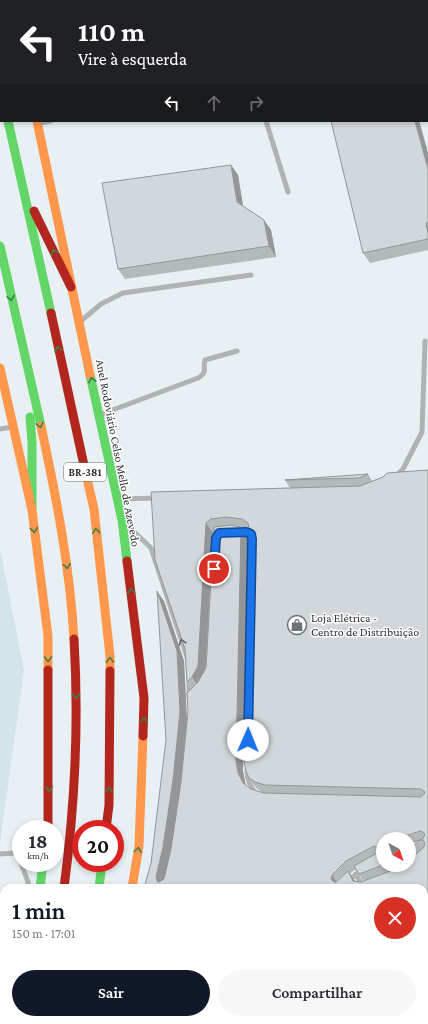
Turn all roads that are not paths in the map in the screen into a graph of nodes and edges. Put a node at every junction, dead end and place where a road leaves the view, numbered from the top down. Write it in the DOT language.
graph roads {
  1 [pos="8,122"];
  2 [pos="38,122"];
  3 [pos="266,122"];
  4 [pos="21,183"];
  5 [pos="288,192"];
  6 [pos="0,246"];
  7 [pos="251,275"];
  8 [pos="71,288"];
  9 [pos="79,322"];
  10 [pos="425,341"];
  11 [pos="236,351"];
  12 [pos="26,365"];
  13 [pos="0,368"];
  14 [pos="99,415"];
  15 [pos="12,427"];
  16 [pos="0,429"];
  17 [pos="393,479"];
  18 [pos="165,498"];
  19 [pos="118,499"];
  20 [pos="32,510"];
  21 [pos="122,520"];
  22 [pos="230,532"];
  23 [pos="252,547"];
  24 [pos="188,660"];
  25 [pos="188,674"];
  26 [pos="192,700"];
  27 [pos="247,764"];
  28 [pos="259,796"];
  29 [pos="48,820"];
  30 [pos="107,820"];
  31 [pos="12,853"];
  32 [pos="0,854"];
  33 [pos="368,868"];
  34 [pos="25,872"];
  35 [pos="42,872"];
  36 [pos="101,872"];
  37 [pos="356,874"];
  38 [pos="28,884"];
  39 [pos="40,884"];
  40 [pos="64,884"];
  41 [pos="99,884"];
  42 [pos="133,884"];
  43 [pos="346,884"];
  44 [pos="361,884"];
  1 -- 4 [label="main road, BR-381"];
  2 -- 8 [label="main road, Anel Rodoviário Celso Mello de Azevedo"];
  3 -- 5 [label="lane"];
  8 -- 4 [label="main road, one-way"];
  30 -- 4 [label="main road, BR-381, one-way"];
  6 -- 12 [label="main road, BR-381, one-way"];
  7 -- 9 [label="lane"];
  8 -- 9 [label="main road, Anel Rodoviário Celso Mello de Azevedo"];
  14 -- 9 [label="main road, Anel Rodoviário Celso Mello de Azevedo, one-way"];
  10 -- 17 [label="lane"];
  11 -- 14 [label="lane"];
  12 -- 20 [label="main road"];
  12 -- 40 [label="main road, BR-381, one-way"];
  13 -- 15 [label="main road"];
  14 -- 19 [label="main road, Anel Rodoviário Celso Mello de Azevedo"];
  15 -- 16 [label="lane"];
  15 -- 20 [label="main road"];
  18 -- 19 [label="lane"];
  19 -- 21 [label="main road, Anel Rodoviário Celso Mello de Azevedo"];
  20 -- 29 [label="main road, one-way"];
  24 -- 21 [label="lane, one-way"];
  42 -- 21 [label="main road, Anel Rodoviário Celso Mello de Azevedo, one-way"];
  22 -- 23 [label="lane"];
  25 -- 26 [label="lane"];
  27 -- 28 [label="lane"];
  31 -- 32 [label="lane"];
  33 -- 37 [label="lane"];
  34 -- 38 [label="lane"];
  35 -- 39 [label="main road"];
  36 -- 41 [label="main road"];
  37 -- 43 [label="lane"];
  37 -- 44 [label="lane"];
}
